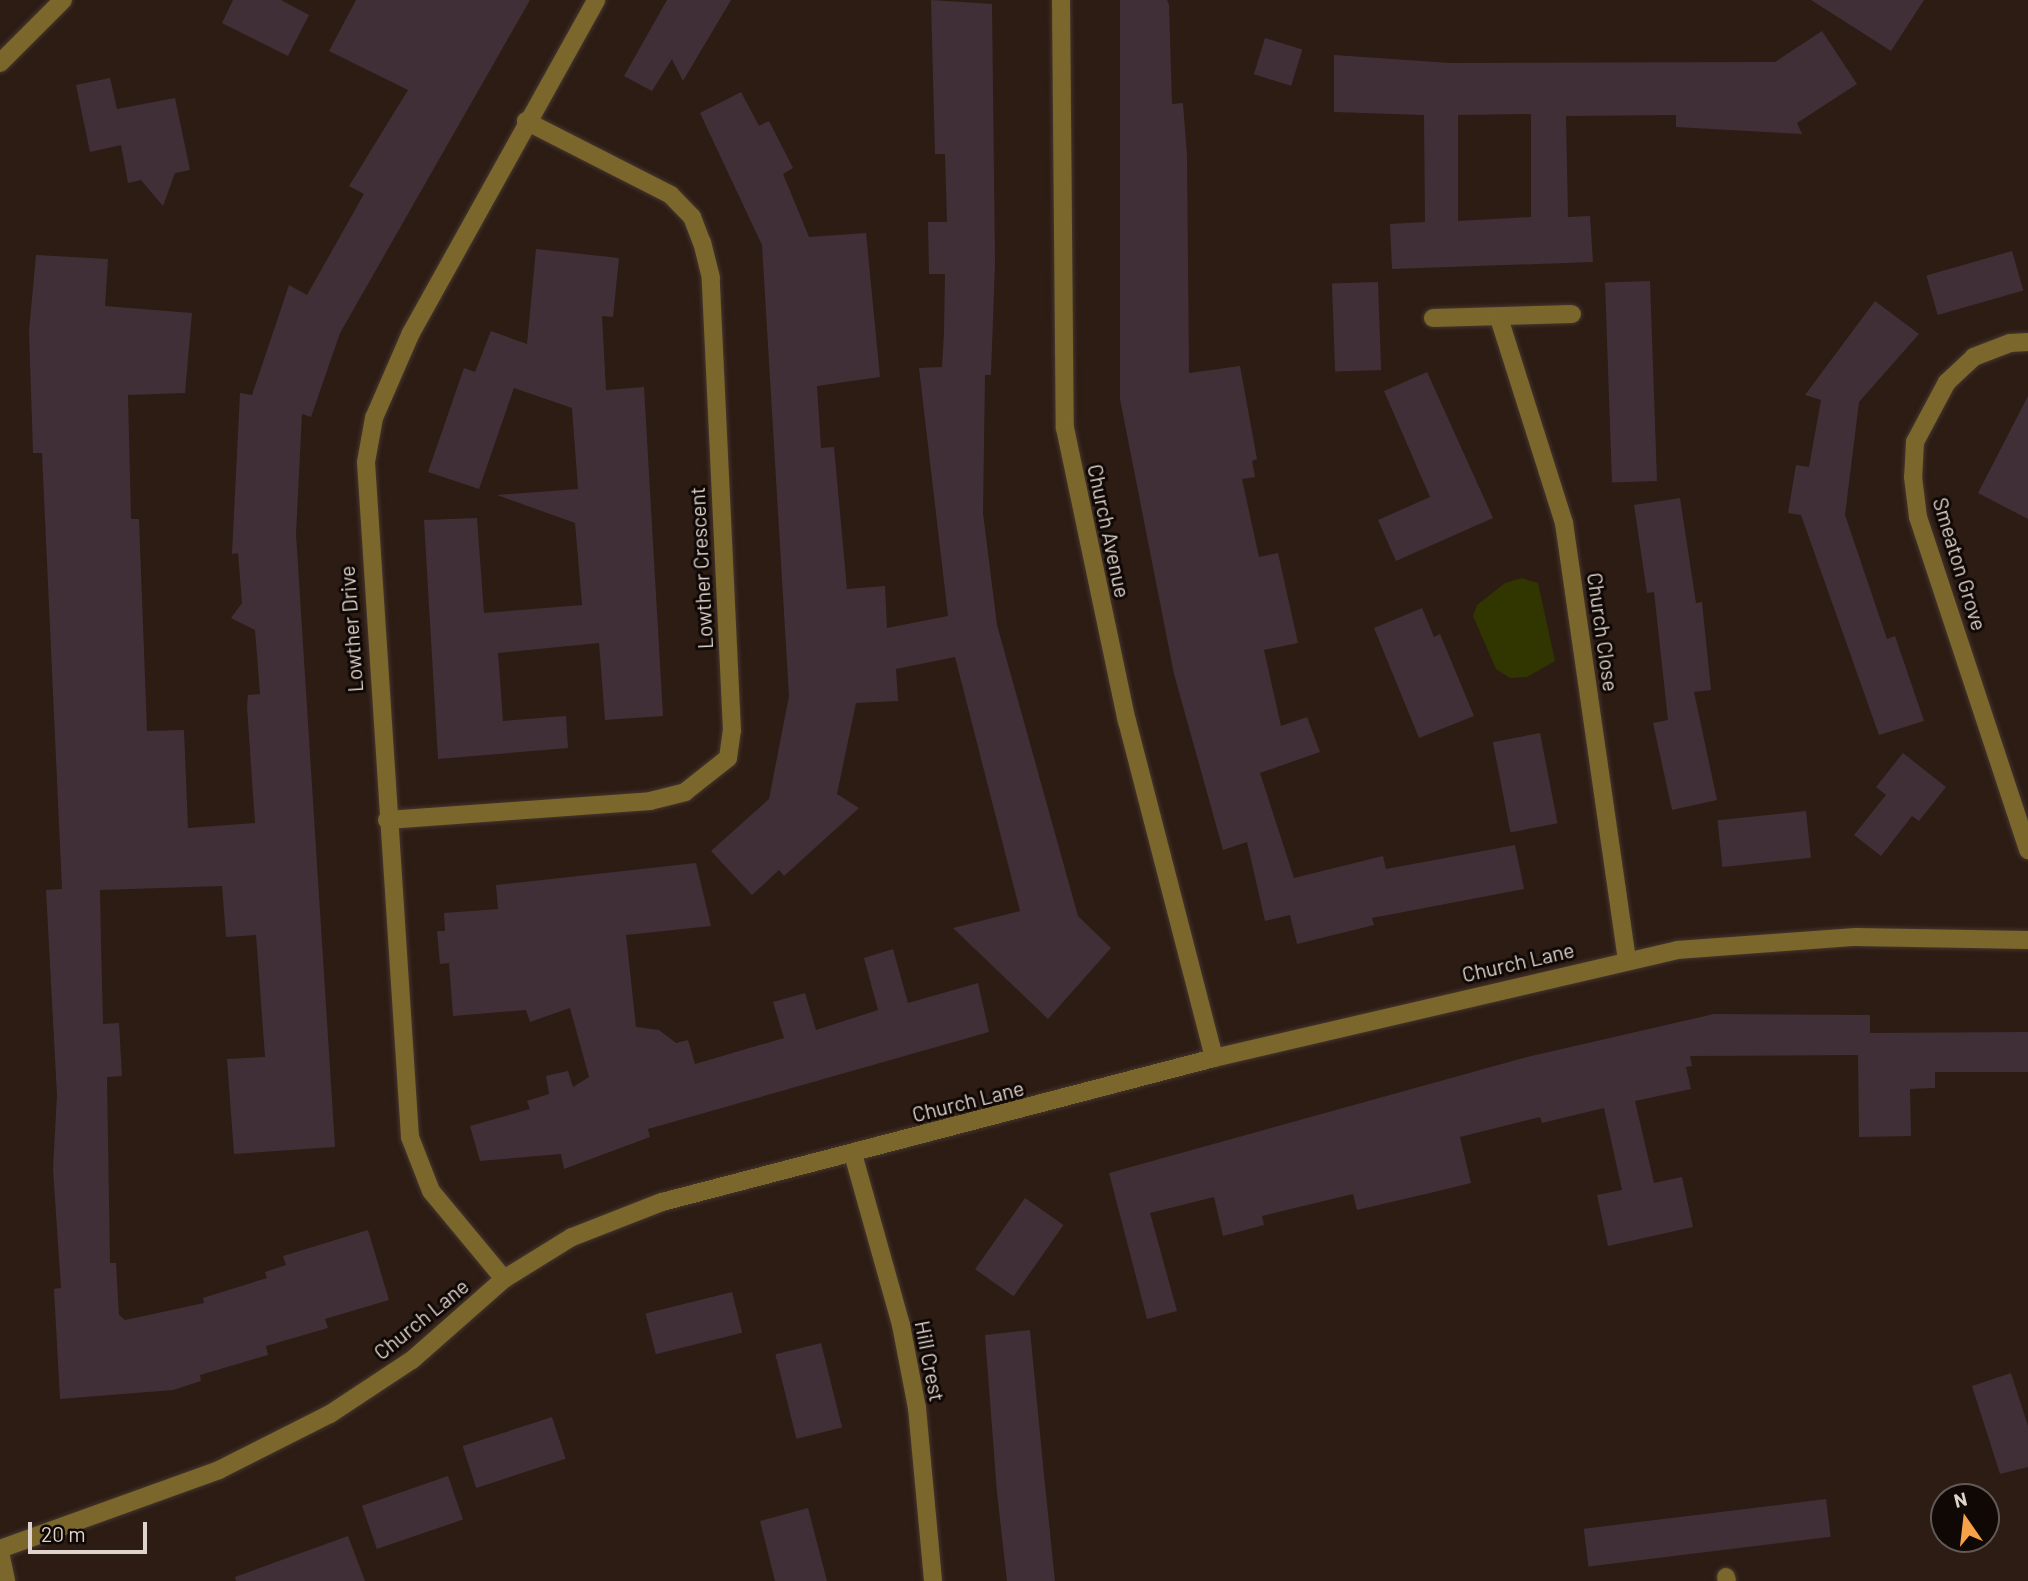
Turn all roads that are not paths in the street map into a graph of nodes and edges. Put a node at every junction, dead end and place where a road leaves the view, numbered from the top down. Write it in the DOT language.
graph roads {
  1 [pos="63,0"];
  2 [pos="596,0"];
  3 [pos="1061,0"];
  4 [pos="0,63"];
  5 [pos="526,121"];
  6 [pos="1572,314"];
  7 [pos="1433,318"];
  8 [pos="1499,318"];
  9 [pos="2028,342"];
  10 [pos="387,820"];
  11 [pos="2028,850"];
  12 [pos="2028,940"];
  13 [pos="1627,960"];
  14 [pos="1214,1058"];
  15 [pos="853,1154"];
  16 [pos="504,1279"];
  17 [pos="0,1551"];
  18 [pos="6,1581"];
  19 [pos="933,1581"];
  1 -- 4 [label="street"];
  2 -- 5 [label="street, Lowther Drive"];
  3 -- 14 [label="street, Church Avenue"];
  5 -- 10 [label="street, Lowther Drive"];
  5 -- 10 [label="street, Lowther Crescent"];
  6 -- 8 [label="street"];
  7 -- 8 [label="street"];
  8 -- 13 [label="street, Church Close"];
  9 -- 11 [label="street, Smeaton Grove"];
  10 -- 16 [label="street, Lowther Drive"];
  12 -- 13 [label="street, Church Lane"];
  13 -- 14 [label="street, Church Lane"];
  14 -- 15 [label="street, Church Lane"];
  15 -- 16 [label="street, Church Lane"];
  15 -- 19 [label="street, Hill Crest"];
  16 -- 17 [label="street, Church Lane"];
  17 -- 18 [label="street"];
}
